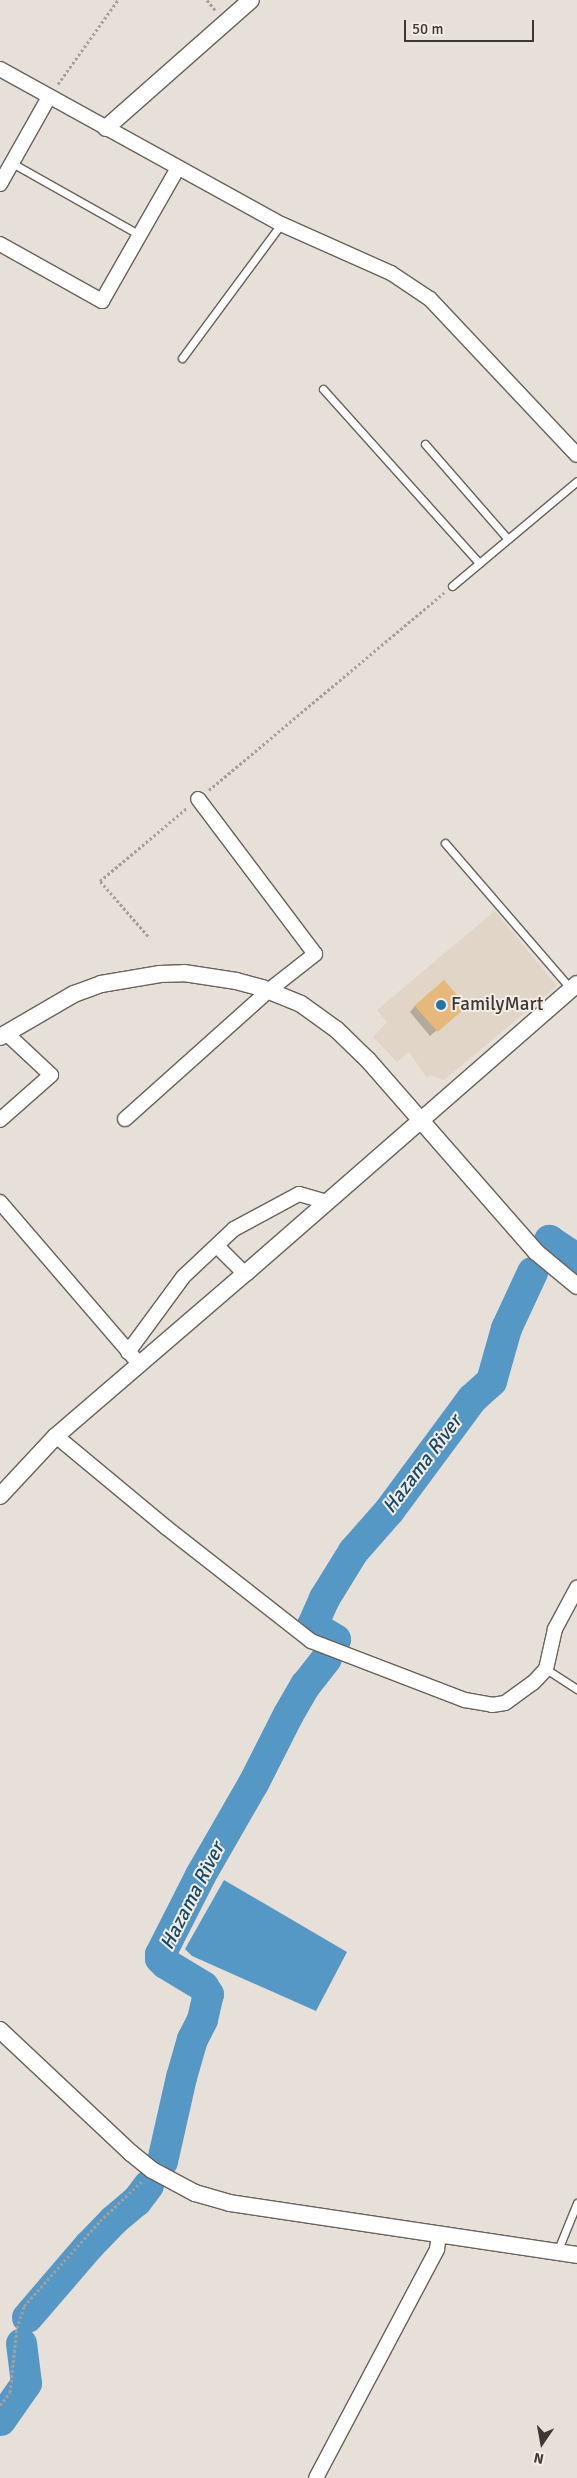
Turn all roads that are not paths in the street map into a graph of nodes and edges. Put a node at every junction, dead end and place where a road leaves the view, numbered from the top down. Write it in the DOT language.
graph roads {
  1 [pos="251,0"];
  2 [pos="0,69"];
  3 [pos="50,97"];
  4 [pos="106,128"];
  5 [pos="12,163"];
  6 [pos="178,168"];
  7 [pos="0,184"];
  8 [pos="281,224"];
  9 [pos="140,235"];
  10 [pos="0,244"];
  11 [pos="182,358"];
  12 [pos="323,389"];
  13 [pos="425,444"];
  14 [pos="577,455"];
  15 [pos="577,481"];
  16 [pos="508,539"];
  17 [pos="479,563"];
  18 [pos="452,586"];
  19 [pos="198,799"];
  20 [pos="445,843"];
  21 [pos="574,987"];
  22 [pos="268,991"];
  23 [pos="3,1035"];
  24 [pos="125,1119"];
  25 [pos="0,1120"];
  26 [pos="419,1121"];
  27 [pos="0,1202"];
  28 [pos="327,1202"];
  29 [pos="216,1246"];
  30 [pos="244,1274"];
  31 [pos="577,1286"];
  32 [pos="134,1358"];
  33 [pos="56,1436"];
  34 [pos="0,1496"];
  35 [pos="577,1588"];
  36 [pos="546,1669"];
  37 [pos="577,1689"];
  38 [pos="0,2030"];
  39 [pos="577,2203"];
  40 [pos="439,2235"];
  41 [pos="556,2252"];
  42 [pos="577,2255"];
  43 [pos="316,2478"];
  1 -- 4 [label="street"];
  2 -- 3 [label="street"];
  3 -- 4 [label="street"];
  3 -- 5 [label="street"];
  4 -- 6 [label="street"];
  5 -- 7 [label="street"];
  5 -- 9 [label="lane"];
  6 -- 8 [label="street"];
  6 -- 9 [label="street"];
  8 -- 11 [label="lane"];
  8 -- 14 [label="street"];
  9 -- 10 [label="street"];
  12 -- 17 [label="lane"];
  13 -- 16 [label="lane"];
  15 -- 16 [label="lane"];
  16 -- 17 [label="lane"];
  17 -- 18 [label="lane"];
  19 -- 22 [label="street"];
  20 -- 21 [label="lane"];
  21 -- 26 [label="street"];
  22 -- 23 [label="street"];
  22 -- 24 [label="street"];
  22 -- 26 [label="street"];
  23 -- 25 [label="street"];
  26 -- 28 [label="street"];
  26 -- 31 [label="street"];
  27 -- 32 [label="street"];
  28 -- 29 [label="street"];
  28 -- 30 [label="street"];
  29 -- 30 [label="street"];
  29 -- 32 [label="street"];
  30 -- 32 [label="street"];
  32 -- 33 [label="street"];
  33 -- 34 [label="street"];
  33 -- 36 [label="street"];
  35 -- 36 [label="street"];
  36 -- 37 [label="lane"];
  38 -- 40 [label="street"];
  39 -- 41 [label="lane"];
  40 -- 41 [label="street"];
  40 -- 43 [label="street"];
  41 -- 42 [label="street"];
}
